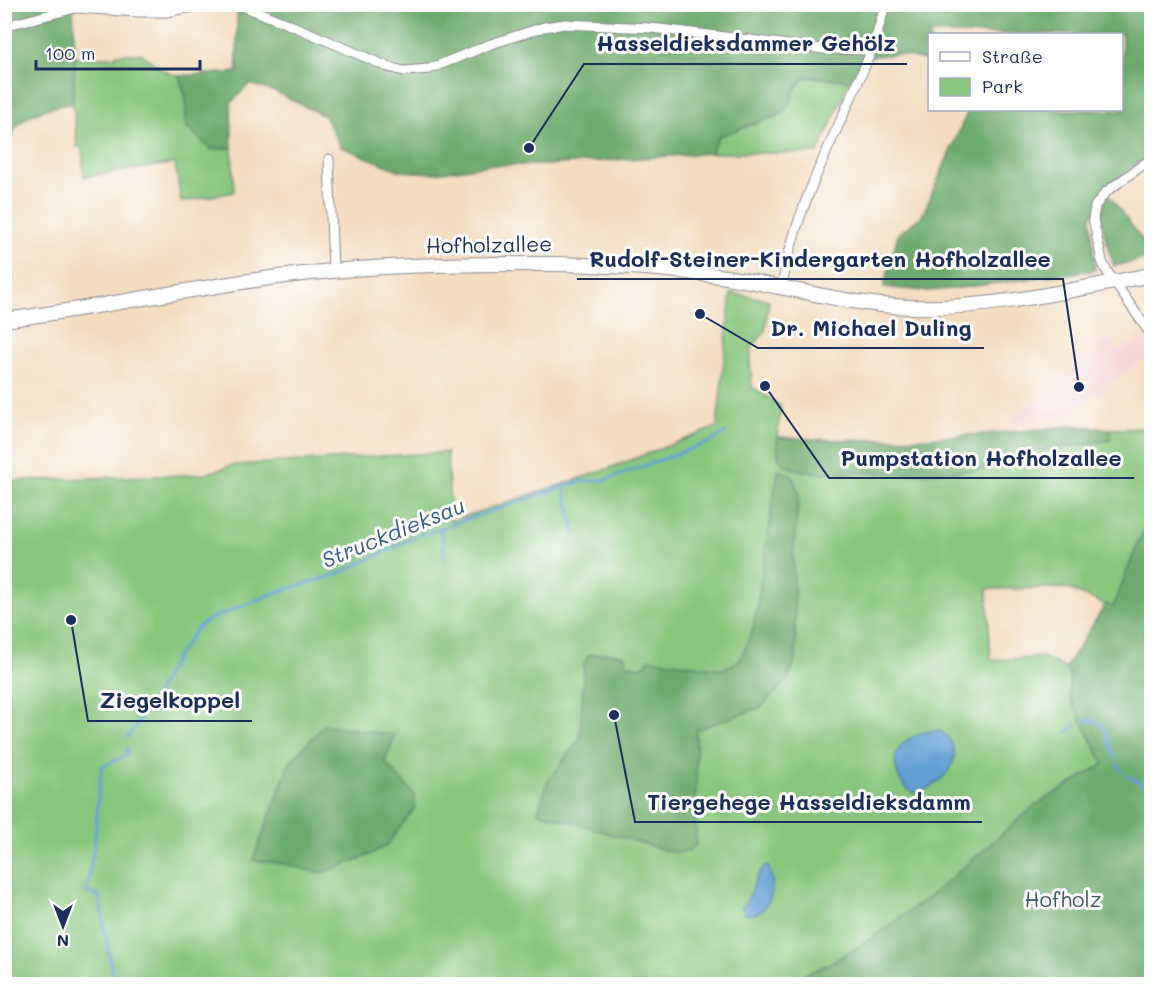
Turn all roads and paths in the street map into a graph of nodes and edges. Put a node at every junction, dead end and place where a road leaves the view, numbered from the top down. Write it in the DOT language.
graph roads {
  1 [pos="207,4"];
  2 [pos="238,4"];
  3 [pos="885,4"];
  4 [pos="4,26"];
  5 [pos="873,50"];
  6 [pos="1152,158"];
  7 [pos="329,159"];
  8 [pos="333,271"];
  9 [pos="1152,275"];
  10 [pos="1114,281"];
  11 [pos="782,287"];
  12 [pos="4,320"];
  13 [pos="1152,336"];
  1 -- 4 [label="street"];
  2 -- 5 [label="street"];
  3 -- 5 [label="street"];
  5 -- 11 [label="street"];
  6 -- 10 [label="street"];
  7 -- 8 [label="street"];
  8 -- 11 [label="street, Hofholzallee"];
  8 -- 12 [label="street, Hofholzallee"];
  9 -- 10 [label="street, Hofholzallee"];
  10 -- 11 [label="street, Hofholzallee"];
  10 -- 13 [label="street"];
}
